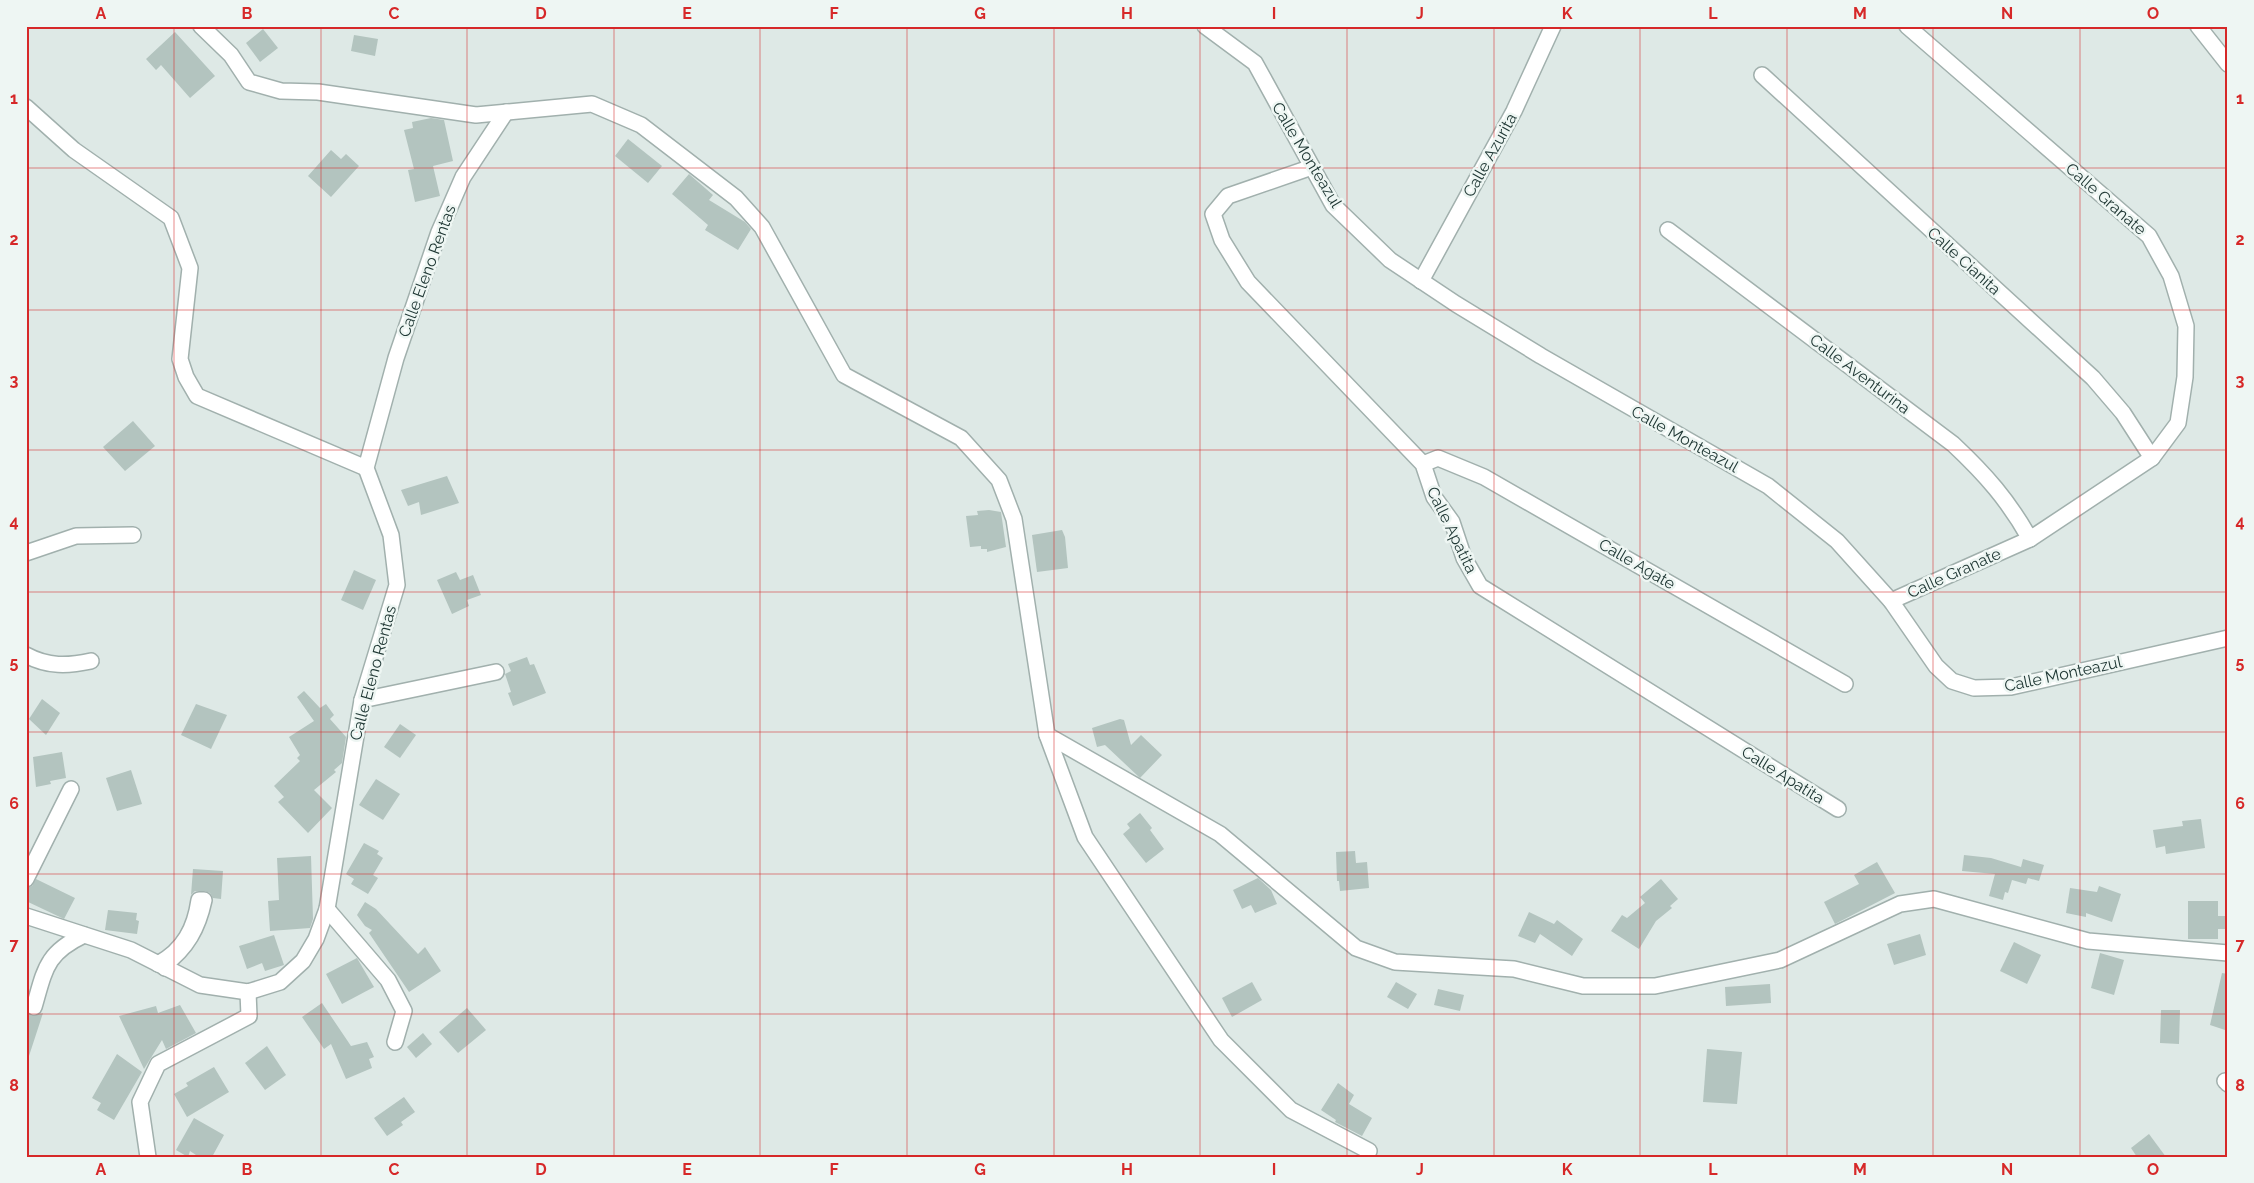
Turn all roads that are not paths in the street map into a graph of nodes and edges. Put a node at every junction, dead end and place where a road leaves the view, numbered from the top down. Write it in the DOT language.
graph roads {
  1 [pos="201,26"];
  2 [pos="1205,26"];
  3 [pos="1553,26"];
  4 [pos="1907,26"];
  5 [pos="2198,26"];
  6 [pos="2228,64"];
  7 [pos="1762,76"];
  8 [pos="26,107"];
  9 [pos="506,112"];
  10 [pos="1312,167"];
  11 [pos="1668,230"];
  12 [pos="1421,281"];
  13 [pos="2152,458"];
  14 [pos="1424,464"];
  15 [pos="366,468"];
  16 [pos="133,535"];
  17 [pos="2030,539"];
  18 [pos="26,553"];
  19 [pos="1891,601"];
  20 [pos="2228,638"];
  21 [pos="26,655"];
  22 [pos="91,661"];
  23 [pos="496,672"];
  24 [pos="1845,684"];
  25 [pos="362,700"];
  26 [pos="1047,736"];
  27 [pos="71,789"];
  28 [pos="1838,810"];
  29 [pos="26,879"];
  30 [pos="327,909"];
  31 [pos="26,916"];
  32 [pos="84,935"];
  33 [pos="2228,952"];
  34 [pos="248,992"];
  35 [pos="34,1007"];
  36 [pos="395,1042"];
  37 [pos="1369,1151"];
  38 [pos="148,1157"];
  1 -- 9 [label="street"];
  2 -- 10 [label="street, Calle Monteazul"];
  3 -- 12 [label="street, Calle Azurita"];
  4 -- 13 [label="street, Calle Granate"];
  5 -- 6 [label="street"];
  7 -- 13 [label="street, Calle Cianita"];
  8 -- 15 [label="street"];
  9 -- 15 [label="street, Calle Eleno Rentas"];
  9 -- 26 [label="street"];
  10 -- 12 [label="street, Calle Monteazul"];
  10 -- 14 [label="street, Calle Apatita"];
  11 -- 17 [label="street, Calle Aventurina"];
  12 -- 19 [label="street, Calle Monteazul"];
  13 -- 17 [label="street, Calle Granate"];
  14 -- 24 [label="street, Calle Agate"];
  14 -- 28 [label="street, Calle Apatita"];
  15 -- 25 [label="street, Calle Eleno Rentas"];
  16 -- 18 [label="street"];
  17 -- 19 [label="street, Calle Granate"];
  19 -- 20 [label="street, Calle Monteazul"];
  21 -- 22 [label="street"];
  23 -- 25 [label="street"];
  25 -- 30 [label="street, Calle Eleno Rentas"];
  26 -- 33 [label="street"];
  26 -- 37 [label="street"];
  27 -- 29 [label="street"];
  30 -- 34 [label="street, Calle Eleno Rentas"];
  30 -- 36 [label="street"];
  31 -- 32 [label="street, Calle Eleno Rentas"];
  32 -- 34 [label="street, Calle Eleno Rentas"];
  32 -- 35 [label="street"];
  34 -- 38 [label="street"];
}
